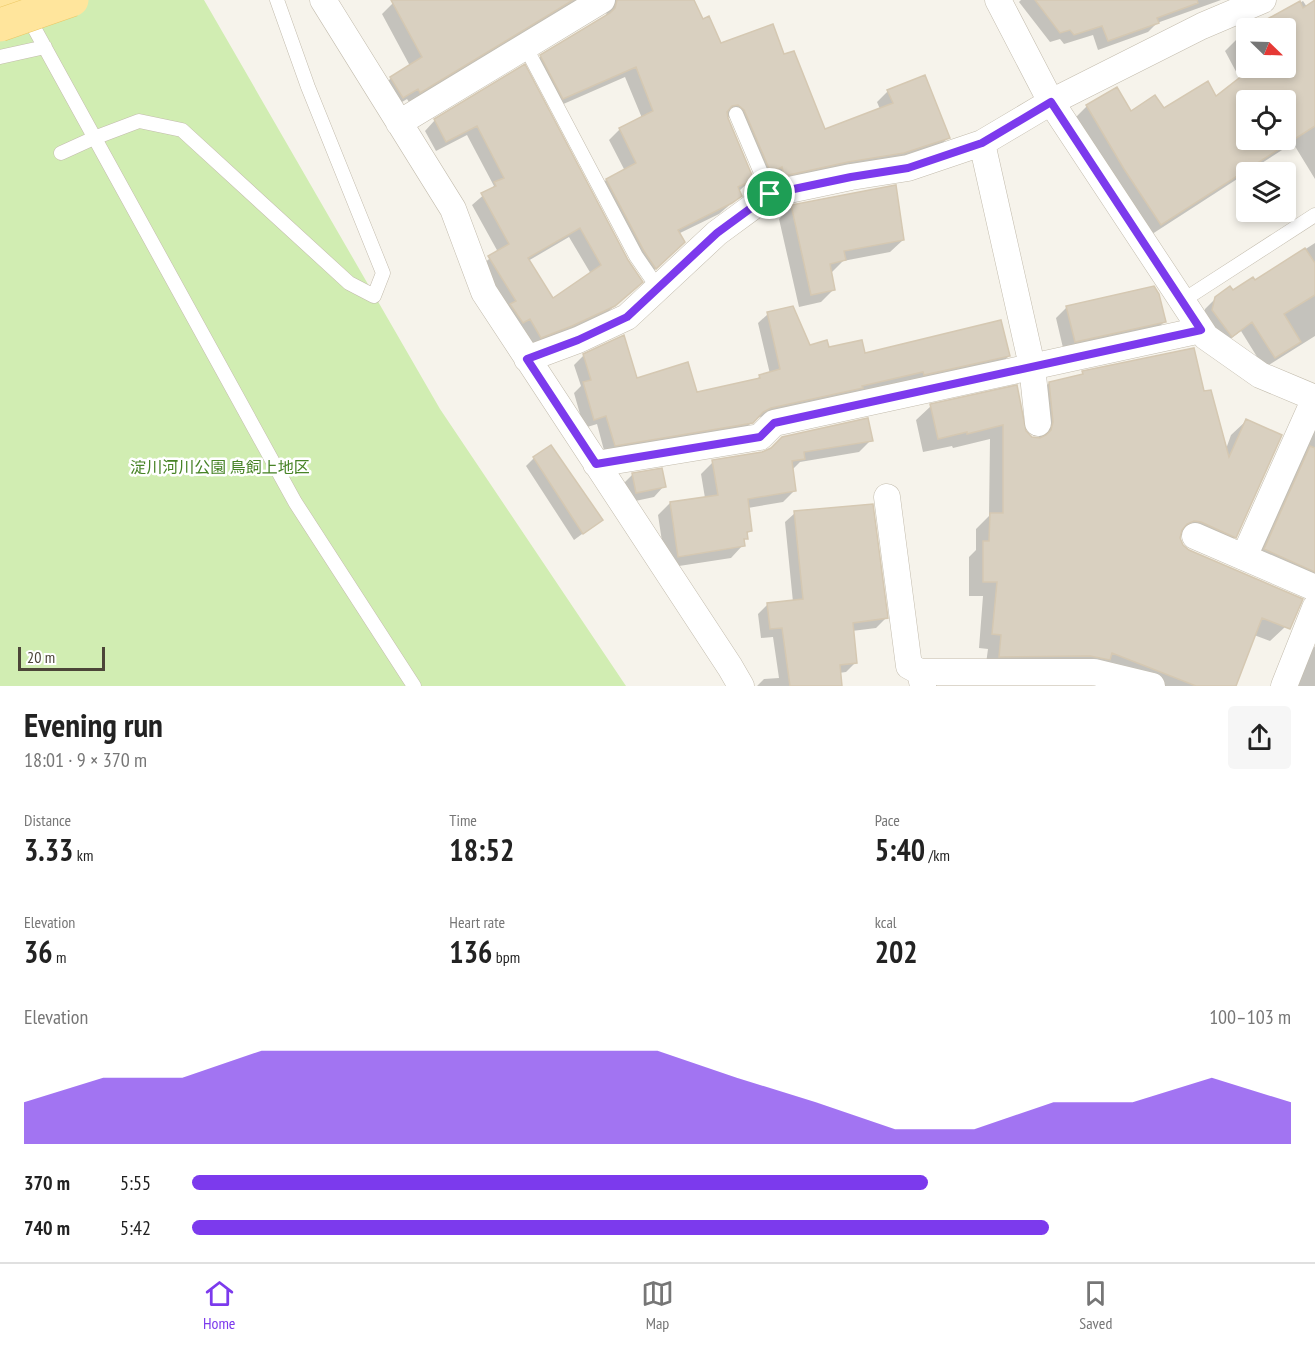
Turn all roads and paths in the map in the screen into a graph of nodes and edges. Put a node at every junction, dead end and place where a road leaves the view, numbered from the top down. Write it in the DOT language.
graph roads {
  1 [pos="5,0"];
  2 [pos="19,0"];
  3 [pos="72,0"];
  4 [pos="277,0"];
  5 [pos="323,0"];
  6 [pos="602,0"];
  7 [pos="998,0"];
  8 [pos="1263,0"];
  9 [pos="0,2"];
  10 [pos="0,25"];
  11 [pos="525,46"];
  12 [pos="45,47"];
  13 [pos="0,57"];
  14 [pos="1051,102"];
  15 [pos="736,114"];
  16 [pos="399,123"];
  17 [pos="94,138"];
  18 [pos="982,143"];
  19 [pos="61,153"];
  20 [pos="770,194"];
  21 [pos="1315,215"];
  22 [pos="658,288"];
  23 [pos="1182,301"];
  24 [pos="1201,330"];
  25 [pos="527,359"];
  26 [pos="1032,366"];
  27 [pos="1315,398"];
  28 [pos="1038,423"];
  29 [pos="596,464"];
  30 [pos="887,497"];
  31 [pos="1195,536"];
  32 [pos="1244,557"];
  33 [pos="1315,588"];
  34 [pos="1315,608"];
  35 [pos="922,679"];
  36 [pos="414,686"];
  37 [pos="741,686"];
  38 [pos="1151,686"];
  39 [pos="1284,686"];
  1 -- 9 [label="main road"];
  2 -- 12 [label="lane"];
  3 -- 10 [label="main road, bridge"];
  4 -- 17 [label="lane"];
  5 -- 16 [label="street"];
  6 -- 11 [label="street"];
  7 -- 14 [label="street"];
  8 -- 14 [label="street"];
  11 -- 16 [label="street"];
  11 -- 22 [label="lane"];
  12 -- 13 [label="lane"];
  12 -- 17 [label="lane"];
  14 -- 18 [label="street"];
  14 -- 23 [label="street"];
  15 -- 20 [label="lane"];
  16 -- 25 [label="street"];
  17 -- 19 [label="lane"];
  17 -- 36 [label="lane"];
  18 -- 20 [label="street"];
  18 -- 26 [label="street"];
  20 -- 22 [label="street"];
  21 -- 23 [label="lane"];
  22 -- 25 [label="street"];
  23 -- 24 [label="street"];
  24 -- 26 [label="street"];
  24 -- 27 [label="street"];
  25 -- 29 [label="street"];
  26 -- 28 [label="street"];
  26 -- 29 [label="street"];
  27 -- 32 [label="street"];
  29 -- 37 [label="street"];
  30 -- 35 [label="street"];
  31 -- 32 [label="street"];
  32 -- 33 [label="street"];
  34 -- 39 [label="street"];
  35 -- 38 [label="street"];
}
